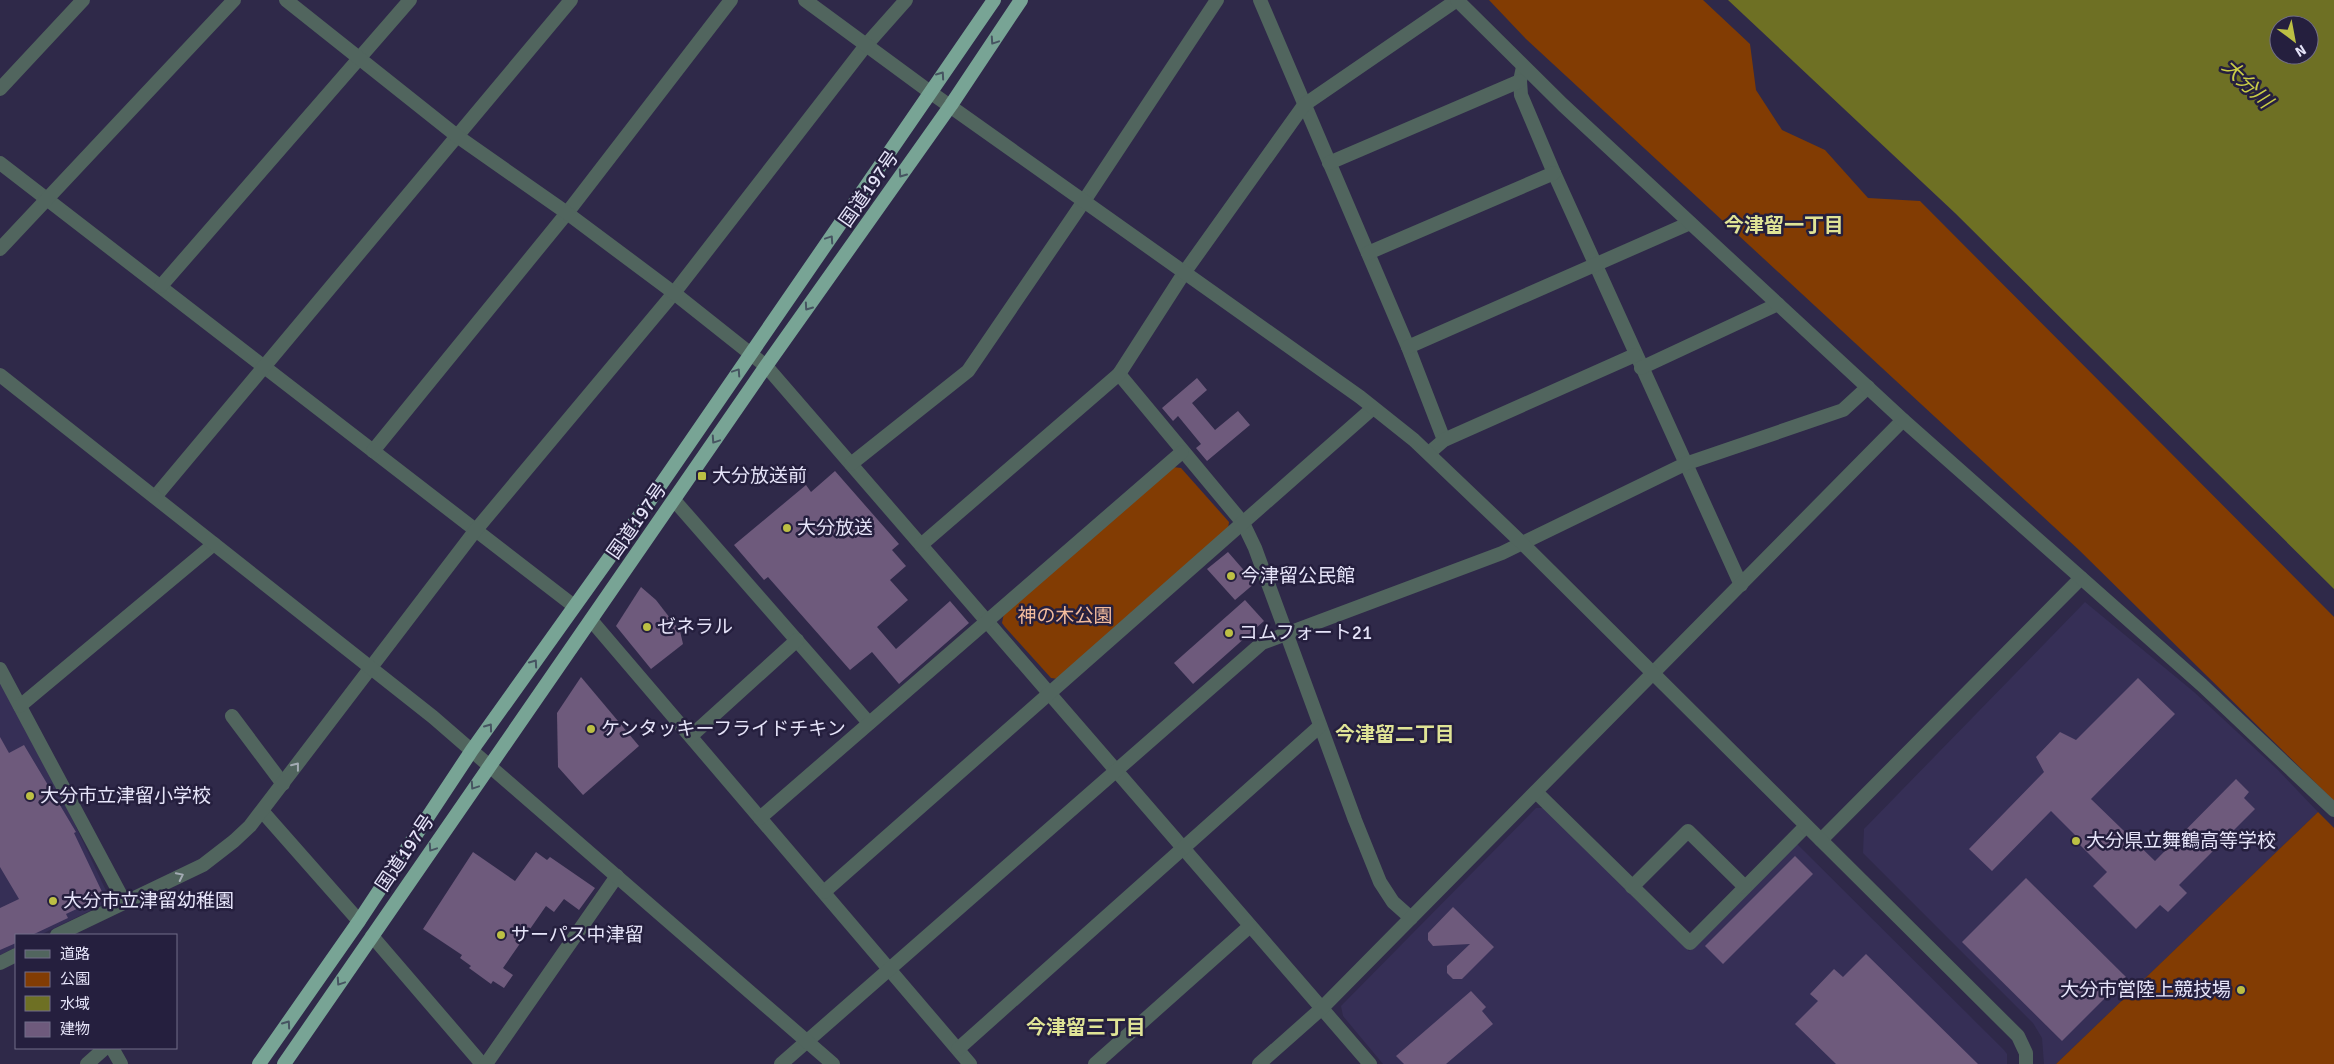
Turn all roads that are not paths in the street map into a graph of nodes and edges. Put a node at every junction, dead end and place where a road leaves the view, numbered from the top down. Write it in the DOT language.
graph roads {
  1 [pos="83,0"];
  2 [pos="234,0"];
  3 [pos="286,0"];
  4 [pos="410,0"];
  5 [pos="572,0"];
  6 [pos="732,0"];
  7 [pos="805,0"];
  8 [pos="906,0"];
  9 [pos="994,0"];
  10 [pos="1021,0"];
  11 [pos="1217,0"];
  12 [pos="1260,0"];
  13 [pos="1457,0"];
  14 [pos="867,44"];
  15 [pos="359,59"];
  16 [pos="1523,67"];
  17 [pos="1520,82"];
  18 [pos="0,89"];
  19 [pos="930,92"];
  20 [pos="951,105"];
  21 [pos="1304,105"];
  22 [pos="457,136"];
  23 [pos="0,163"];
  24 [pos="1329,163"];
  25 [pos="1554,173"];
  26 [pos="48,200"];
  27 [pos="1084,201"];
  28 [pos="567,213"];
  29 [pos="1690,223"];
  30 [pos="0,249"];
  31 [pos="1368,253"];
  32 [pos="1595,265"];
  33 [pos="1184,273"];
  34 [pos="161,286"];
  35 [pos="674,293"];
  36 [pos="1778,304"];
  37 [pos="1408,347"];
  38 [pos="751,352"];
  39 [pos="1638,362"];
  40 [pos="766,366"];
  41 [pos="264,367"];
  42 [pos="1119,374"];
  43 [pos="0,375"];
  44 [pos="1868,387"];
  45 [pos="1373,408"];
  46 [pos="1903,420"];
  47 [pos="1444,440"];
  48 [pos="373,451"];
  49 [pos="1182,452"];
  50 [pos="1429,453"];
  51 [pos="851,464"];
  52 [pos="1685,464"];
  53 [pos="155,497"];
  54 [pos="674,500"];
  55 [pos="1242,523"];
  56 [pos="475,531"];
  57 [pos="1522,543"];
  58 [pos="214,544"];
  59 [pos="921,545"];
  60 [pos="2081,578"];
  61 [pos="1740,585"];
  62 [pos="574,606"];
  63 [pos="591,620"];
  64 [pos="987,621"];
  65 [pos="1286,634"];
  66 [pos="797,640"];
  67 [pos="372,668"];
  68 [pos="0,669"];
  69 [pos="1652,674"];
  70 [pos="1049,694"];
  71 [pos="20,706"];
  72 [pos="232,716"];
  73 [pos="869,723"];
  74 [pos="1320,726"];
  75 [pos="691,736"];
  76 [pos="472,750"];
  77 [pos="489,765"];
  78 [pos="1116,771"];
  79 [pos="283,784"];
  80 [pos="1536,792"];
  81 [pos="2334,810"];
  82 [pos="262,811"];
  83 [pos="760,818"];
  84 [pos="1806,826"];
  85 [pos="1820,840"];
  86 [pos="1182,848"];
  87 [pos="617,876"];
  88 [pos="1746,887"];
  89 [pos="1632,888"];
  90 [pos="824,892"];
  91 [pos="125,903"];
  92 [pos="1411,918"];
  93 [pos="359,921"];
  94 [pos="1250,926"];
  95 [pos="59,934"];
  96 [pos="372,936"];
  97 [pos="15,956"];
  98 [pos="0,963"];
  99 [pos="889,969"];
  100 [pos="1321,1009"];
  101 [pos="807,1041"];
  102 [pos="104,1049"];
  103 [pos="112,1049"];
  104 [pos="958,1049"];
  105 [pos="87,1064"];
  106 [pos="120,1064"];
  107 [pos="259,1064"];
  108 [pos="284,1064"];
  109 [pos="482,1064"];
  110 [pos="486,1064"];
  111 [pos="781,1064"];
  112 [pos="834,1064"];
  113 [pos="970,1064"];
  114 [pos="1095,1064"];
  115 [pos="1259,1064"];
  116 [pos="1370,1064"];
  117 [pos="2026,1064"];
  1 -- 18 [label="street"];
  2 -- 26 [label="street"];
  3 -- 15 [label="street"];
  4 -- 15 [label="street"];
  5 -- 22 [label="street"];
  6 -- 28 [label="street"];
  7 -- 14 [label="street"];
  8 -- 14 [label="street"];
  19 -- 9 [label="highway, 国道197号, one-way"];
  10 -- 20 [label="highway, 国道197号, one-way"];
  11 -- 27 [label="street"];
  12 -- 21 [label="street"];
  13 -- 16 [label="street"];
  13 -- 21 [label="street"];
  14 -- 19 [label="street"];
  14 -- 35 [label="street"];
  15 -- 22 [label="street"];
  15 -- 34 [label="street"];
  16 -- 17 [label="street"];
  16 -- 29 [label="street"];
  17 -- 24 [label="street"];
  17 -- 25 [label="street"];
  19 -- 20 [label="street"];
  38 -- 19 [label="highway, 国道197号, one-way"];
  20 -- 27 [label="street"];
  20 -- 40 [label="highway, 国道197号, one-way"];
  21 -- 24 [label="street"];
  21 -- 33 [label="street"];
  22 -- 28 [label="street"];
  22 -- 41 [label="street"];
  23 -- 26 [label="street"];
  24 -- 31 [label="street"];
  25 -- 31 [label="street"];
  25 -- 32 [label="street"];
  26 -- 30 [label="street"];
  26 -- 34 [label="street"];
  27 -- 33 [label="street"];
  27 -- 51 [label="street"];
  28 -- 35 [label="street"];
  28 -- 48 [label="street"];
  29 -- 32 [label="street"];
  29 -- 36 [label="street"];
  31 -- 37 [label="street"];
  32 -- 37 [label="street"];
  32 -- 39 [label="street"];
  33 -- 42 [label="street"];
  33 -- 45 [label="street"];
  34 -- 41 [label="street"];
  35 -- 38 [label="street"];
  35 -- 56 [label="street"];
  36 -- 39 [label="street"];
  36 -- 44 [label="street"];
  37 -- 47 [label="street"];
  38 -- 40 [label="street"];
  62 -- 38 [label="highway, 国道197号, one-way"];
  39 -- 47 [label="street"];
  39 -- 52 [label="street"];
  40 -- 51 [label="street"];
  40 -- 54 [label="highway, 国道197号, one-way"];
  41 -- 48 [label="street"];
  41 -- 53 [label="street"];
  42 -- 49 [label="street"];
  42 -- 59 [label="street"];
  43 -- 53 [label="street"];
  44 -- 46 [label="street"];
  44 -- 52 [label="street"];
  45 -- 50 [label="street"];
  45 -- 55 [label="street"];
  46 -- 60 [label="street"];
  46 -- 61 [label="street"];
  47 -- 50 [label="street"];
  48 -- 56 [label="street"];
  49 -- 55 [label="street"];
  49 -- 64 [label="street"];
  50 -- 57 [label="street"];
  51 -- 59 [label="street"];
  52 -- 57 [label="street"];
  52 -- 61 [label="street"];
  53 -- 58 [label="street"];
  54 -- 63 [label="highway, 国道197号"];
  54 -- 66 [label="street"];
  55 -- 65 [label="street"];
  55 -- 70 [label="street"];
  56 -- 62 [label="street"];
  56 -- 67 [label="street"];
  57 -- 65 [label="street"];
  57 -- 69 [label="street"];
  58 -- 67 [label="street"];
  58 -- 71 [label="street"];
  59 -- 64 [label="street"];
  60 -- 81 [label="street"];
  60 -- 85 [label="street"];
  61 -- 69 [label="street"];
  76 -- 62 [label="highway, 国道197号, one-way"];
  63 -- 75 [label="street"];
  63 -- 77 [label="highway, 国道197号"];
  64 -- 70 [label="street"];
  64 -- 73 [label="street"];
  65 -- 74 [label="street"];
  65 -- 78 [label="street"];
  66 -- 73 [label="street"];
  66 -- 75 [label="street"];
  67 -- 76 [label="street"];
  79 -- 67 [label="street, one-way"];
  68 -- 71 [label="street"];
  69 -- 80 [label="street"];
  69 -- 84 [label="street"];
  70 -- 78 [label="street"];
  70 -- 90 [label="street"];
  71 -- 91 [label="street"];
  72 -- 79 [label="street"];
  73 -- 83 [label="street"];
  74 -- 86 [label="street"];
  74 -- 92 [label="street"];
  75 -- 83 [label="street"];
  76 -- 77 [label="street"];
  76 -- 93 [label="highway, 国道197号"];
  77 -- 87 [label="street"];
  77 -- 96 [label="highway, 国道197号, one-way"];
  78 -- 86 [label="street"];
  78 -- 99 [label="street"];
  79 -- 82 [label="street"];
  80 -- 89 [label="street"];
  80 -- 92 [label="street"];
  91 -- 82 [label="street, one-way"];
  82 -- 93 [label="street"];
  83 -- 90 [label="street"];
  84 -- 85 [label="street"];
  84 -- 88 [label="street"];
  85 -- 117 [label="street"];
  86 -- 94 [label="street"];
  86 -- 104 [label="street"];
  87 -- 101 [label="street"];
  87 -- 110 [label="street"];
  88 -- 89 [label="street"];
  88 -- 89 [label="street"];
  90 -- 99 [label="street"];
  91 -- 95 [label="street"];
  92 -- 100 [label="street"];
  107 -- 93 [label="highway, 国道197号, one-way"];
  94 -- 100 [label="street"];
  94 -- 114 [label="street"];
  96 -- 108 [label="highway, 国道197号, one-way"];
  96 -- 109 [label="street"];
  97 -- 98 [label="street"];
  99 -- 101 [label="street"];
  99 -- 104 [label="street"];
  100 -- 115 [label="street"];
  100 -- 116 [label="street"];
  101 -- 111 [label="street"];
  101 -- 112 [label="street"];
  102 -- 105 [label="street"];
  103 -- 106 [label="street"];
  104 -- 113 [label="street"];
}
